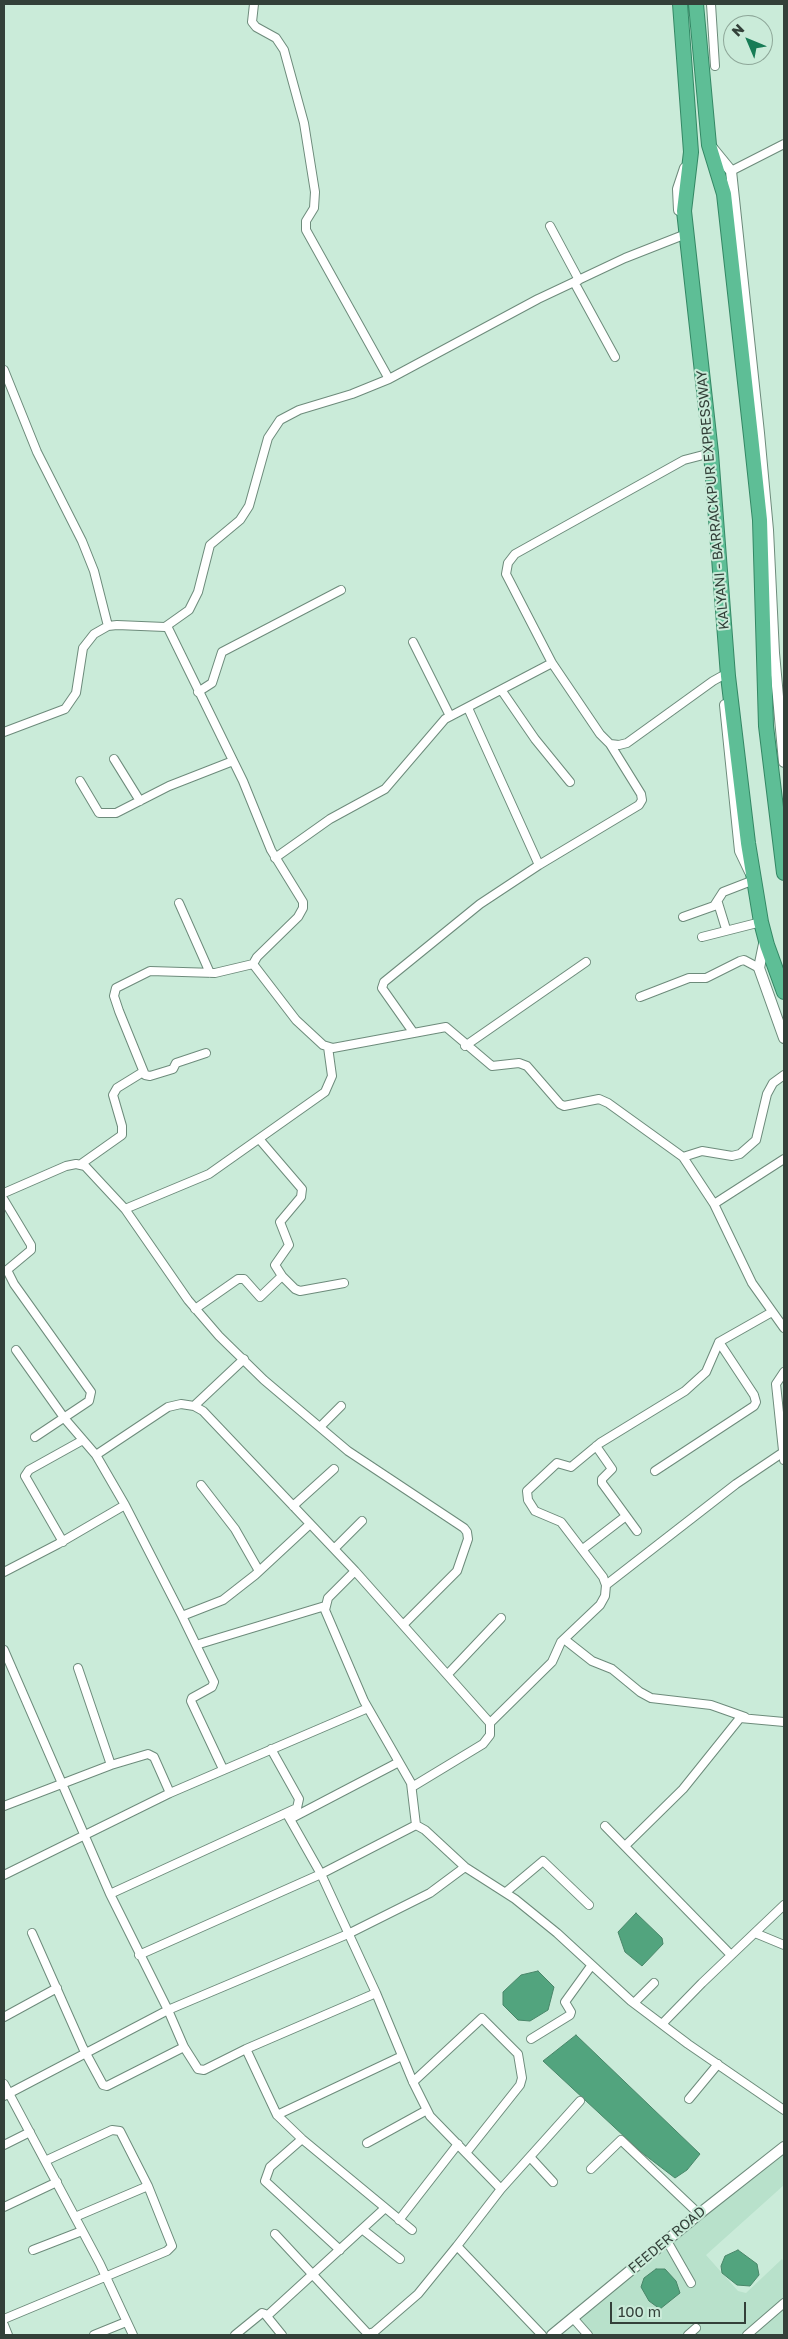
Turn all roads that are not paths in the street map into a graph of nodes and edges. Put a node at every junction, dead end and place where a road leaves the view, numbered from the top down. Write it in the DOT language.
graph roads {
  1 [pos="254,4"];
  2 [pos="680,4"];
  3 [pos="696,4"];
  4 [pos="711,4"];
  5 [pos="714,66"];
  6 [pos="784,144"];
  7 [pos="709,145"];
  8 [pos="691,152"];
  9 [pos="731,171"];
  10 [pos="550,226"];
  11 [pos="682,236"];
  12 [pos="576,281"];
  13 [pos="615,357"];
  14 [pos="4,370"];
  15 [pos="389,379"];
  16 [pos="755,435"];
  17 [pos="708,454"];
  18 [pos="341,590"];
  19 [pos="108,626"];
  20 [pos="167,626"];
  21 [pos="412,642"];
  22 [pos="552,663"];
  23 [pos="725,676"];
  24 [pos="502,691"];
  25 [pos="198,692"];
  26 [pos="468,708"];
  27 [pos="450,716"];
  28 [pos="4,732"];
  29 [pos="610,744"];
  30 [pos="114,759"];
  31 [pos="233,761"];
  32 [pos="784,762"];
  33 [pos="80,782"];
  34 [pos="570,782"];
  35 [pos="140,801"];
  36 [pos="275,858"];
  37 [pos="539,865"];
  38 [pos="784,873"];
  39 [pos="754,880"];
  40 [pos="718,902"];
  41 [pos="179,903"];
  42 [pos="683,917"];
  43 [pos="761,922"];
  44 [pos="726,929"];
  45 [pos="702,937"];
  46 [pos="765,937"];
  47 [pos="586,962"];
  48 [pos="253,964"];
  49 [pos="759,968"];
  50 [pos="210,973"];
  51 [pos="784,992"];
  52 [pos="640,997"];
  53 [pos="413,1032"];
  54 [pos="784,1038"];
  55 [pos="465,1046"];
  56 [pos="328,1047"];
  57 [pos="206,1053"];
  58 [pos="143,1072"];
  59 [pos="784,1075"];
  60 [pos="260,1140"];
  61 [pos="683,1157"];
  62 [pos="784,1159"];
  63 [pos="80,1164"];
  64 [pos="4,1193"];
  65 [pos="4,1200"];
  66 [pos="714,1204"];
  67 [pos="125,1209"];
  68 [pos="5,1271"];
  69 [pos="282,1276"];
  70 [pos="344,1283"];
  71 [pos="195,1309"];
  72 [pos="772,1312"];
  73 [pos="784,1328"];
  74 [pos="720,1342"];
  75 [pos="16,1350"];
  76 [pos="244,1360"];
  77 [pos="784,1372"];
  78 [pos="194,1406"];
  79 [pos="341,1406"];
  80 [pos="65,1419"];
  81 [pos="320,1427"];
  82 [pos="35,1437"];
  83 [pos="82,1440"];
  84 [pos="596,1446"];
  85 [pos="96,1456"];
  86 [pos="783,1456"];
  87 [pos="334,1469"];
  88 [pos="656,1471"];
  89 [pos="201,1485"];
  90 [pos="126,1505"];
  91 [pos="293,1506"];
  92 [pos="626,1516"];
  93 [pos="362,1521"];
  94 [pos="310,1524"];
  95 [pos="637,1532"];
  96 [pos="63,1542"];
  97 [pos="334,1549"];
  98 [pos="582,1549"];
  99 [pos="259,1571"];
  100 [pos="355,1571"];
  101 [pos="4,1572"];
  102 [pos="606,1585"];
  103 [pos="325,1606"];
  104 [pos="182,1616"];
  105 [pos="501,1618"];
  106 [pos="404,1624"];
  107 [pos="564,1639"];
  108 [pos="196,1645"];
  109 [pos="4,1650"];
  110 [pos="78,1668"];
  111 [pos="448,1674"];
  112 [pos="368,1708"];
  113 [pos="745,1717"];
  114 [pos="784,1722"];
  115 [pos="490,1723"];
  116 [pos="271,1749"];
  117 [pos="399,1762"];
  118 [pos="111,1765"];
  119 [pos="222,1769"];
  120 [pos="61,1785"];
  121 [pos="412,1787"];
  122 [pos="170,1793"];
  123 [pos="4,1806"];
  124 [pos="288,1816"];
  125 [pos="416,1826"];
  126 [pos="605,1826"];
  127 [pos="85,1837"];
  128 [pos="625,1846"];
  129 [pos="465,1867"];
  130 [pos="321,1874"];
  131 [pos="4,1876"];
  132 [pos="506,1892"];
  133 [pos="110,1894"];
  134 [pos="589,1905"];
  135 [pos="784,1905"];
  136 [pos="32,1933"];
  137 [pos="755,1933"];
  138 [pos="348,1934"];
  139 [pos="784,1945"];
  140 [pos="139,1955"];
  141 [pos="731,1955"];
  142 [pos="591,1966"];
  143 [pos="654,1983"];
  144 [pos="57,1988"];
  145 [pos="376,1993"];
  146 [pos="634,2003"];
  147 [pos="168,2010"];
  148 [pos="4,2017"];
  149 [pos="662,2023"];
  150 [pos="531,2039"];
  151 [pos="184,2047"];
  152 [pos="246,2049"];
  153 [pos="86,2052"];
  154 [pos="402,2056"];
  155 [pos="718,2064"];
  156 [pos="413,2082"];
  157 [pos="4,2084"];
  158 [pos="6,2094"];
  159 [pos="689,2099"];
  160 [pos="580,2101"];
  161 [pos="427,2110"];
  162 [pos="784,2110"];
  163 [pos="277,2115"];
  164 [pos="30,2132"];
  165 [pos="302,2139"];
  166 [pos="367,2143"];
  167 [pos="458,2144"];
  168 [pos="4,2145"];
  169 [pos="784,2147"];
  170 [pos="466,2153"];
  171 [pos="530,2157"];
  172 [pos="46,2161"];
  173 [pos="591,2169"];
  174 [pos="57,2182"];
  175 [pos="553,2182"];
  176 [pos="148,2186"];
  177 [pos="501,2189"];
  178 [pos="4,2207"];
  179 [pos="384,2209"];
  180 [pos="699,2214"];
  181 [pos="75,2218"];
  182 [pos="398,2220"];
  183 [pos="362,2229"];
  184 [pos="412,2230"];
  185 [pos="82,2231"];
  186 [pos="275,2234"];
  187 [pos="667,2241"];
  188 [pos="457,2246"];
  189 [pos="33,2250"];
  190 [pos="340,2250"];
  191 [pos="400,2259"];
  192 [pos="314,2274"];
  193 [pos="105,2276"];
  194 [pos="690,2283"];
  195 [pos="784,2303"];
  196 [pos="267,2316"];
  197 [pos="573,2318"];
  198 [pos="4,2319"];
  199 [pos="126,2322"];
  200 [pos="4,2325"];
  201 [pos="696,2328"];
  202 [pos="362,2333"];
  203 [pos="8,2335"];
  204 [pos="94,2335"];
  205 [pos="133,2335"];
  206 [pos="235,2335"];
  207 [pos="282,2335"];
  208 [pos="542,2335"];
  209 [pos="552,2335"];
  210 [pos="588,2335"];
  211 [pos="688,2335"];
  212 [pos="747,2335"];
  1 -- 15 [label="street"];
  2 -- 8 [label="highway, KALYANI - BARRACKPUR EXPRESSWAY"];
  3 -- 7 [label="highway"];
  4 -- 5 [label="street"];
  6 -- 9 [label="street"];
  7 -- 9 [label="street"];
  7 -- 16 [label="highway"];
  8 -- 11 [label="street"];
  8 -- 17 [label="highway, KALYANI - BARRACKPUR EXPRESSWAY"];
  9 -- 16 [label="street"];
  10 -- 12 [label="street"];
  11 -- 12 [label="street"];
  11 -- 17 [label="street"];
  12 -- 13 [label="street"];
  12 -- 15 [label="street"];
  14 -- 19 [label="street"];
  15 -- 20 [label="street"];
  16 -- 32 [label="street"];
  16 -- 38 [label="highway"];
  17 -- 22 [label="street"];
  17 -- 23 [label="highway, KALYANI - BARRACKPUR EXPRESSWAY"];
  18 -- 25 [label="street"];
  19 -- 20 [label="street"];
  19 -- 28 [label="street"];
  20 -- 25 [label="street"];
  21 -- 27 [label="street"];
  22 -- 24 [label="street"];
  22 -- 29 [label="street"];
  23 -- 29 [label="street"];
  23 -- 39 [label="highway, KALYANI - BARRACKPUR EXPRESSWAY"];
  24 -- 26 [label="street"];
  24 -- 34 [label="street"];
  25 -- 31 [label="street"];
  26 -- 27 [label="street"];
  26 -- 37 [label="street"];
  27 -- 36 [label="street"];
  29 -- 37 [label="street"];
  30 -- 35 [label="street"];
  31 -- 35 [label="street"];
  31 -- 36 [label="street"];
  33 -- 35 [label="street"];
  36 -- 48 [label="street"];
  37 -- 53 [label="street"];
  39 -- 40 [label="street"];
  39 -- 43 [label="highway, KALYANI - BARRACKPUR EXPRESSWAY"];
  40 -- 42 [label="street"];
  40 -- 44 [label="street"];
  41 -- 50 [label="street"];
  43 -- 44 [label="street"];
  43 -- 46 [label="highway, KALYANI - BARRACKPUR EXPRESSWAY"];
  44 -- 45 [label="street"];
  46 -- 49 [label="street"];
  46 -- 51 [label="highway, KALYANI - BARRACKPUR EXPRESSWAY"];
  47 -- 55 [label="street"];
  48 -- 50 [label="street"];
  48 -- 56 [label="street"];
  49 -- 52 [label="street"];
  49 -- 54 [label="street"];
  50 -- 58 [label="street"];
  53 -- 55 [label="street"];
  53 -- 56 [label="street"];
  55 -- 61 [label="street"];
  56 -- 60 [label="street"];
  57 -- 58 [label="street"];
  58 -- 63 [label="street"];
  59 -- 61 [label="street"];
  60 -- 67 [label="street"];
  60 -- 69 [label="street"];
  61 -- 66 [label="street"];
  62 -- 66 [label="street"];
  63 -- 64 [label="street"];
  63 -- 67 [label="street"];
  65 -- 68 [label="street"];
  66 -- 72 [label="street"];
  67 -- 71 [label="street"];
  68 -- 80 [label="street"];
  69 -- 70 [label="street"];
  69 -- 71 [label="street"];
  71 -- 76 [label="street"];
  72 -- 73 [label="street"];
  72 -- 74 [label="street"];
  74 -- 84 [label="street"];
  74 -- 88 [label="street"];
  75 -- 80 [label="street"];
  76 -- 78 [label="street"];
  76 -- 81 [label="street"];
  77 -- 86 [label="street"];
  78 -- 85 [label="street"];
  78 -- 91 [label="street"];
  79 -- 81 [label="street"];
  80 -- 82 [label="street"];
  80 -- 83 [label="street"];
  81 -- 106 [label="street"];
  83 -- 85 [label="street"];
  83 -- 96 [label="street"];
  84 -- 92 [label="street"];
  84 -- 98 [label="street"];
  85 -- 90 [label="street"];
  86 -- 102 [label="street"];
  87 -- 91 [label="street"];
  89 -- 99 [label="street"];
  90 -- 96 [label="street"];
  90 -- 104 [label="street"];
  91 -- 94 [label="street"];
  92 -- 95 [label="street"];
  92 -- 98 [label="street"];
  93 -- 97 [label="street"];
  94 -- 97 [label="street"];
  94 -- 99 [label="street"];
  96 -- 101 [label="street"];
  97 -- 100 [label="street"];
  98 -- 102 [label="street"];
  99 -- 104 [label="street"];
  100 -- 103 [label="street"];
  100 -- 106 [label="street"];
  102 -- 107 [label="street"];
  103 -- 108 [label="street"];
  103 -- 112 [label="street"];
  104 -- 108 [label="street"];
  105 -- 111 [label="street"];
  106 -- 111 [label="street"];
  107 -- 113 [label="street"];
  107 -- 115 [label="street"];
  108 -- 119 [label="street"];
  109 -- 120 [label="street"];
  110 -- 118 [label="street"];
  111 -- 115 [label="street"];
  112 -- 116 [label="street"];
  112 -- 117 [label="street"];
  113 -- 114 [label="street"];
  113 -- 128 [label="street"];
  115 -- 121 [label="street"];
  116 -- 119 [label="street"];
  116 -- 124 [label="street"];
  117 -- 121 [label="street"];
  117 -- 124 [label="street"];
  118 -- 120 [label="street"];
  118 -- 122 [label="street"];
  119 -- 122 [label="street"];
  120 -- 123 [label="street"];
  120 -- 127 [label="street"];
  121 -- 125 [label="street"];
  122 -- 127 [label="street"];
  124 -- 130 [label="street"];
  124 -- 133 [label="street"];
  125 -- 129 [label="street"];
  125 -- 130 [label="street"];
  126 -- 128 [label="street"];
  127 -- 131 [label="street"];
  127 -- 133 [label="street"];
  128 -- 141 [label="street"];
  129 -- 132 [label="street"];
  129 -- 138 [label="street"];
  130 -- 138 [label="street"];
  130 -- 140 [label="street"];
  132 -- 134 [label="street"];
  132 -- 142 [label="street"];
  133 -- 140 [label="street"];
  135 -- 137 [label="street"];
  136 -- 144 [label="street"];
  137 -- 139 [label="street"];
  137 -- 141 [label="street"];
  138 -- 145 [label="street"];
  138 -- 147 [label="street"];
  140 -- 147 [label="street"];
  141 -- 149 [label="street"];
  142 -- 146 [label="street"];
  142 -- 150 [label="street"];
  143 -- 146 [label="street"];
  144 -- 148 [label="street"];
  144 -- 153 [label="street"];
  145 -- 152 [label="street"];
  145 -- 154 [label="street"];
  146 -- 149 [label="street"];
  147 -- 151 [label="street"];
  147 -- 153 [label="street"];
  149 -- 155 [label="street"];
  151 -- 152 [label="street"];
  151 -- 153 [label="street"];
  152 -- 163 [label="street"];
  153 -- 158 [label="street"];
  154 -- 156 [label="street"];
  154 -- 163 [label="street"];
  155 -- 159 [label="street"];
  155 -- 162 [label="street"];
  156 -- 161 [label="street"];
  156 -- 170 [label="street"];
  157 -- 158 [label="street"];
  158 -- 164 [label="street"];
  160 -- 171 [label="street"];
  161 -- 166 [label="street"];
  161 -- 167 [label="street"];
  163 -- 165 [label="street"];
  164 -- 168 [label="street"];
  164 -- 172 [label="street"];
  165 -- 179 [label="street"];
  165 -- 190 [label="street"];
  167 -- 170 [label="street"];
  167 -- 182 [label="street"];
  169 -- 180 [label="street, FEEDER ROAD"];
  170 -- 177 [label="street"];
  171 -- 175 [label="street"];
  171 -- 177 [label="street"];
  172 -- 174 [label="street"];
  172 -- 176 [label="street"];
  173 -- 180 [label="street"];
  174 -- 178 [label="street"];
  174 -- 181 [label="street"];
  176 -- 181 [label="street"];
  176 -- 193 [label="street"];
  177 -- 188 [label="street"];
  179 -- 182 [label="street"];
  179 -- 183 [label="street"];
  180 -- 187 [label="street, FEEDER ROAD"];
  181 -- 185 [label="street"];
  182 -- 184 [label="street"];
  183 -- 190 [label="street"];
  183 -- 191 [label="street"];
  185 -- 189 [label="street"];
  185 -- 193 [label="street"];
  186 -- 192 [label="street"];
  187 -- 194 [label="street"];
  187 -- 197 [label="street, FEEDER ROAD"];
  188 -- 202 [label="street"];
  188 -- 208 [label="street"];
  190 -- 192 [label="street"];
  192 -- 196 [label="street"];
  192 -- 202 [label="street"];
  193 -- 198 [label="street"];
  193 -- 199 [label="street"];
  195 -- 212 [label="street"];
  196 -- 206 [label="street"];
  196 -- 207 [label="street"];
  197 -- 209 [label="street, FEEDER ROAD"];
  197 -- 210 [label="street"];
  199 -- 204 [label="street"];
  199 -- 205 [label="street"];
  200 -- 203 [label="street"];
  201 -- 211 [label="street"];
}
